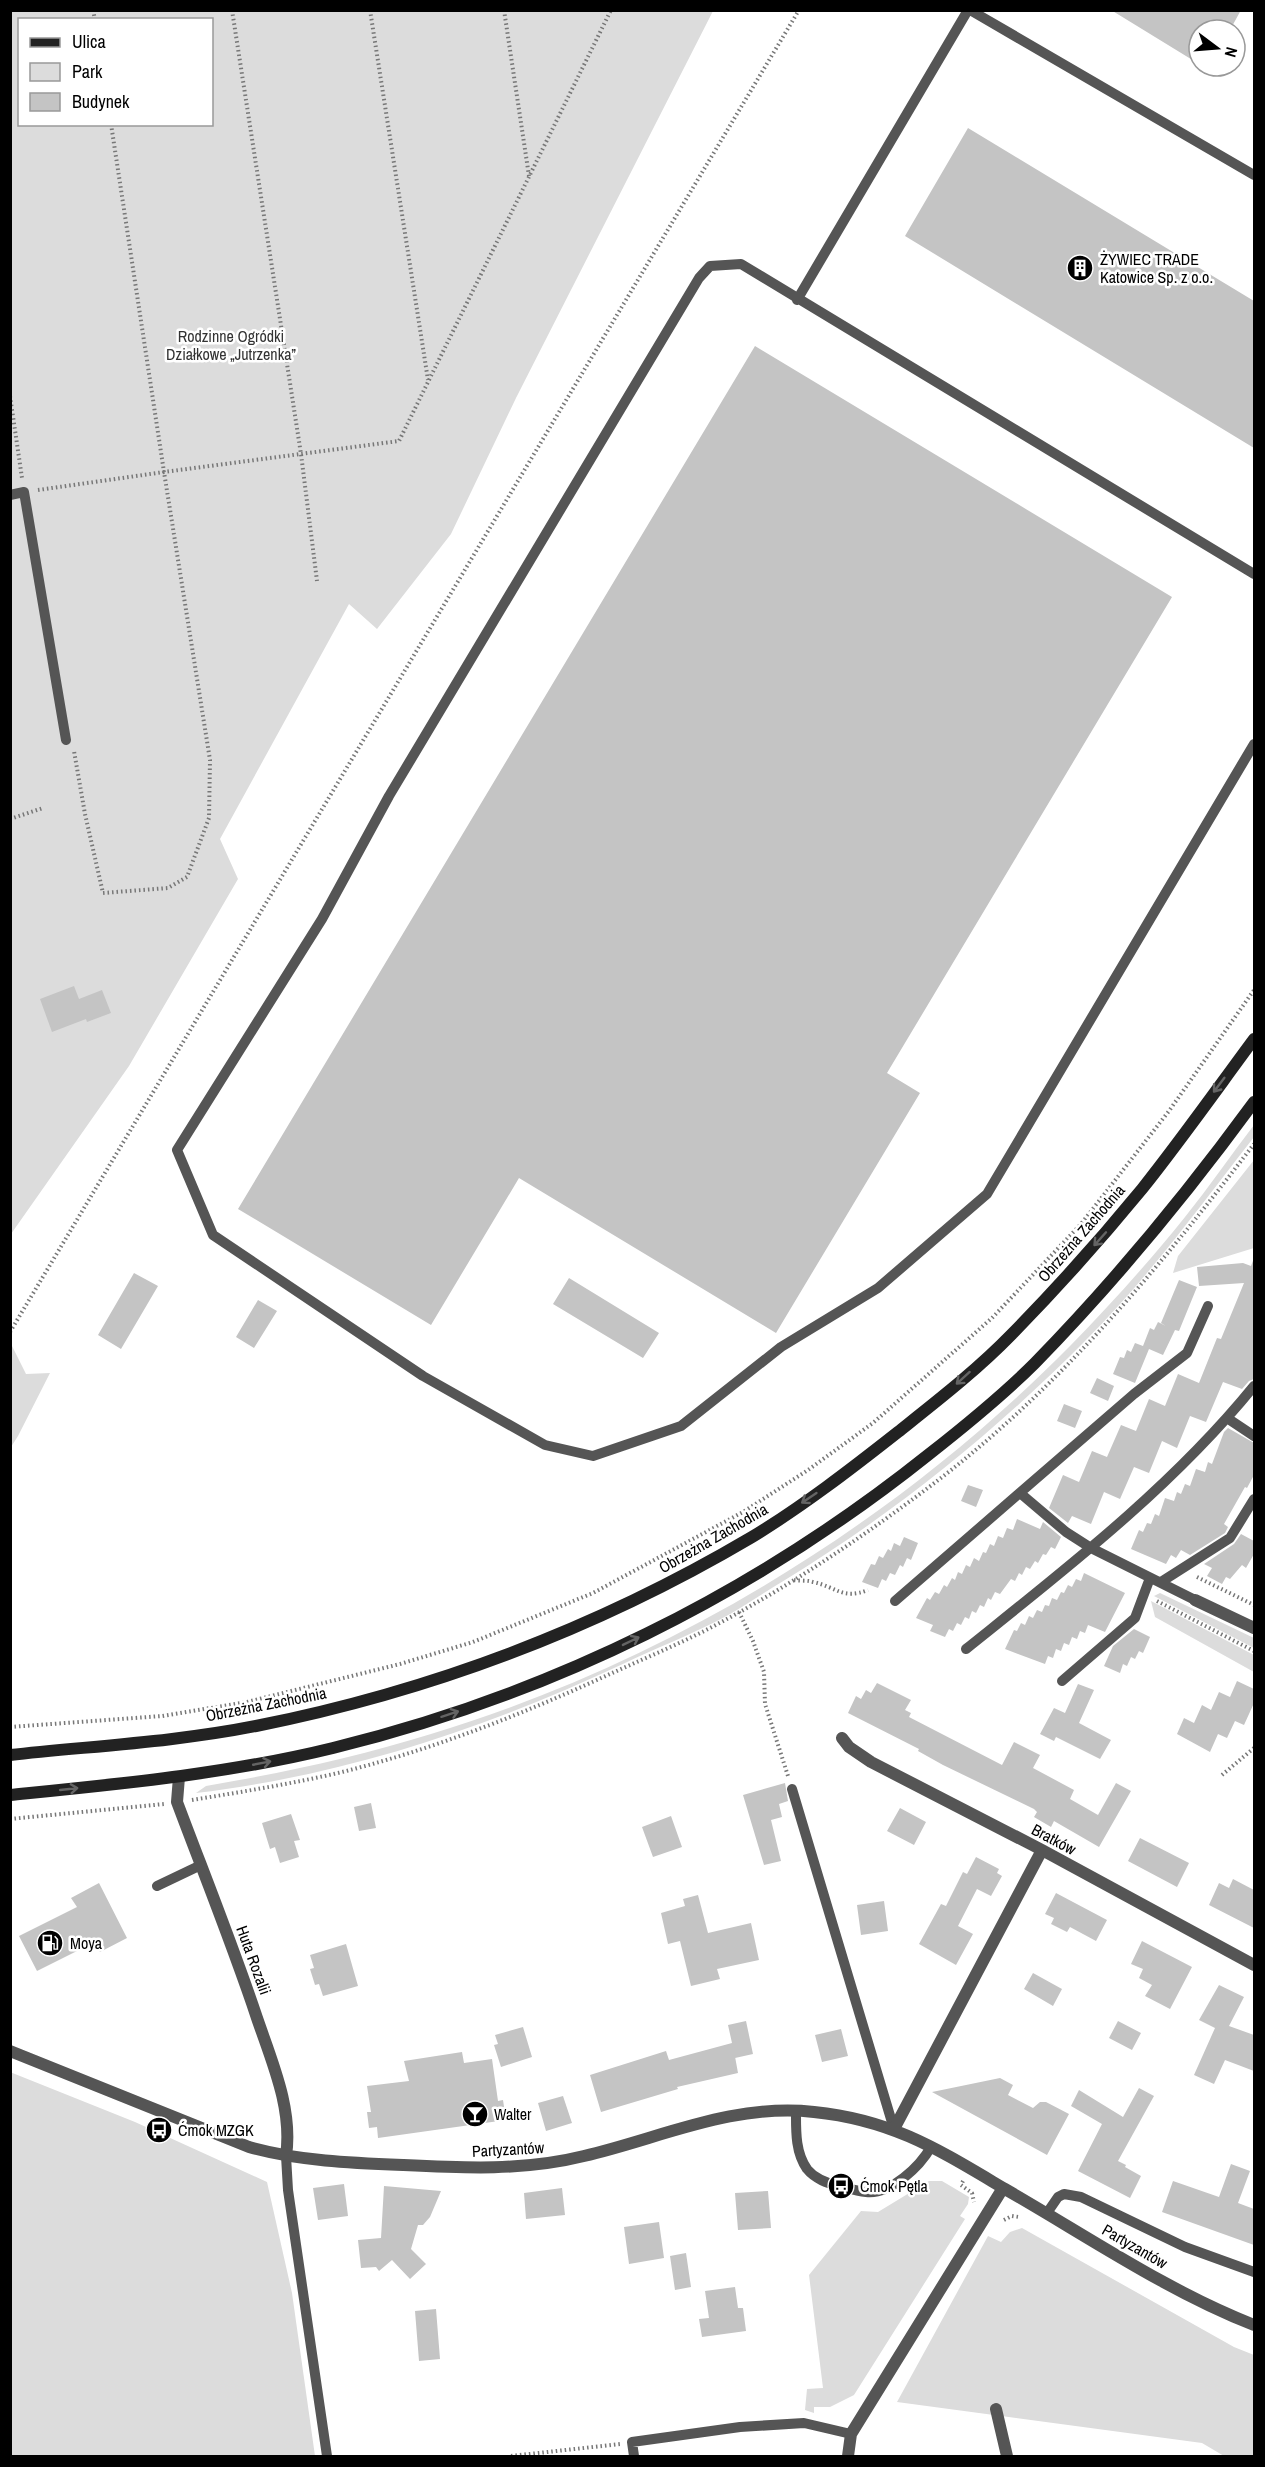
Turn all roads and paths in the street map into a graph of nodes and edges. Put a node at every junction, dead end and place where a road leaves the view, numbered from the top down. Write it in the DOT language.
graph roads {
  1 [pos="232,10"];
  2 [pos="370,10"];
  3 [pos="504,10"];
  4 [pos="610,10"];
  5 [pos="800,10"];
  6 [pos="969,10"];
  7 [pos="111,126"];
  8 [pos="1254,175"];
  9 [pos="529,177"];
  10 [pos="797,300"];
  11 [pos="429,380"];
  12 [pos="10,396"];
  13 [pos="300,454"];
  14 [pos="164,472"];
  15 [pos="24,492"];
  16 [pos="10,495"];
  17 [pos="1254,574"];
  18 [pos="317,581"];
  19 [pos="66,740"];
  20 [pos="1254,744"];
  21 [pos="43,808"];
  22 [pos="10,819"];
  23 [pos="1254,990"];
  24 [pos="1254,1039"];
  25 [pos="1254,1102"];
  26 [pos="1208,1306"];
  27 [pos="10,1332"];
  28 [pos="1254,1386"];
  29 [pos="1227,1418"];
  30 [pos="1254,1436"];
  31 [pos="1020,1493"];
  32 [pos="1254,1498"];
  33 [pos="1091,1548"];
  34 [pos="1197,1576"];
  35 [pos="794,1580"];
  36 [pos="1155,1580"];
  37 [pos="868,1590"];
  38 [pos="1152,1599"];
  39 [pos="1195,1600"];
  40 [pos="895,1601"];
  41 [pos="1254,1605"];
  42 [pos="739,1612"];
  43 [pos="1254,1628"];
  44 [pos="966,1649"];
  45 [pos="1254,1651"];
  46 [pos="1062,1681"];
  47 [pos="10,1728"];
  48 [pos="842,1738"];
  49 [pos="1254,1748"];
  50 [pos="10,1755"];
  51 [pos="1222,1775"];
  52 [pos="179,1778"];
  53 [pos="792,1789"];
  54 [pos="10,1795"];
  55 [pos="1042,1850"];
  56 [pos="201,1865"];
  57 [pos="157,1886"];
  58 [pos="1254,1965"];
  59 [pos="10,2051"];
  60 [pos="796,2110"];
  61 [pos="894,2129"];
  62 [pos="931,2147"];
  63 [pos="286,2156"];
  64 [pos="963,2180"];
  65 [pos="1003,2188"];
  66 [pos="976,2210"];
  67 [pos="1047,2213"];
  68 [pos="1254,2272"];
  69 [pos="1254,2325"];
  70 [pos="996,2409"];
  71 [pos="851,2434"];
  72 [pos="632,2442"];
  73 [pos="327,2457"];
  74 [pos="512,2457"];
  75 [pos="634,2457"];
  76 [pos="848,2457"];
  77 [pos="1007,2457"];
  1 -- 13 [label="path"];
  2 -- 11 [label="path"];
  3 -- 9 [label="path"];
  4 -- 9 [label="path"];
  5 -- 27 [label="path"];
  6 -- 8 [label="lane"];
  6 -- 10 [label="lane"];
  7 -- 14 [label="path"];
  9 -- 11 [label="path"];
  10 -- 17 [label="lane"];
  10 -- 20 [label="lane"];
  11 -- 13 [label="path"];
  12 -- 15 [label="path"];
  13 -- 14 [label="path"];
  13 -- 18 [label="path"];
  14 -- 15 [label="path"];
  14 -- 19 [label="path"];
  15 -- 16 [label="lane"];
  15 -- 19 [label="lane"];
  21 -- 22 [label="path"];
  23 -- 47 [label="path"];
  24 -- 50 [label="street, Obrzeżna Zachodnia, one-way"];
  52 -- 25 [label="street, one-way"];
  26 -- 31 [label="lane"];
  28 -- 29 [label="lane"];
  29 -- 30 [label="lane"];
  29 -- 33 [label="lane"];
  31 -- 33 [label="lane"];
  31 -- 40 [label="lane"];
  32 -- 36 [label="lane"];
  33 -- 36 [label="lane"];
  33 -- 44 [label="lane"];
  34 -- 41 [label="path"];
  35 -- 37 [label="path"];
  36 -- 39 [label="lane"];
  36 -- 46 [label="lane"];
  38 -- 45 [label="path"];
  39 -- 43 [label="street"];
  42 -- 53 [label="path"];
  48 -- 55 [label="street, Bratków"];
  49 -- 51 [label="path"];
  54 -- 52 [label="street, one-way"];
  52 -- 56 [label="street, Huta Rozalii"];
  53 -- 61 [label="lane"];
  55 -- 58 [label="street, Bratków"];
  55 -- 61 [label="street"];
  56 -- 57 [label="lane"];
  56 -- 63 [label="street, Huta Rozalii"];
  59 -- 63 [label="street, Partyzantów"];
  60 -- 61 [label="street, Partyzantów"];
  60 -- 62 [label="lane"];
  60 -- 63 [label="street, Partyzantów"];
  61 -- 62 [label="street, Partyzantów"];
  62 -- 65 [label="street, Partyzantów"];
  63 -- 73 [label="lane"];
  64 -- 66 [label="path"];
  65 -- 67 [label="street, Partyzantów"];
  65 -- 71 [label="street"];
  67 -- 68 [label="lane"];
  67 -- 69 [label="street, Partyzantów"];
  70 -- 77 [label="street"];
  71 -- 72 [label="lane"];
  71 -- 76 [label="street"];
  72 -- 74 [label="path"];
  72 -- 75 [label="lane"];
}
